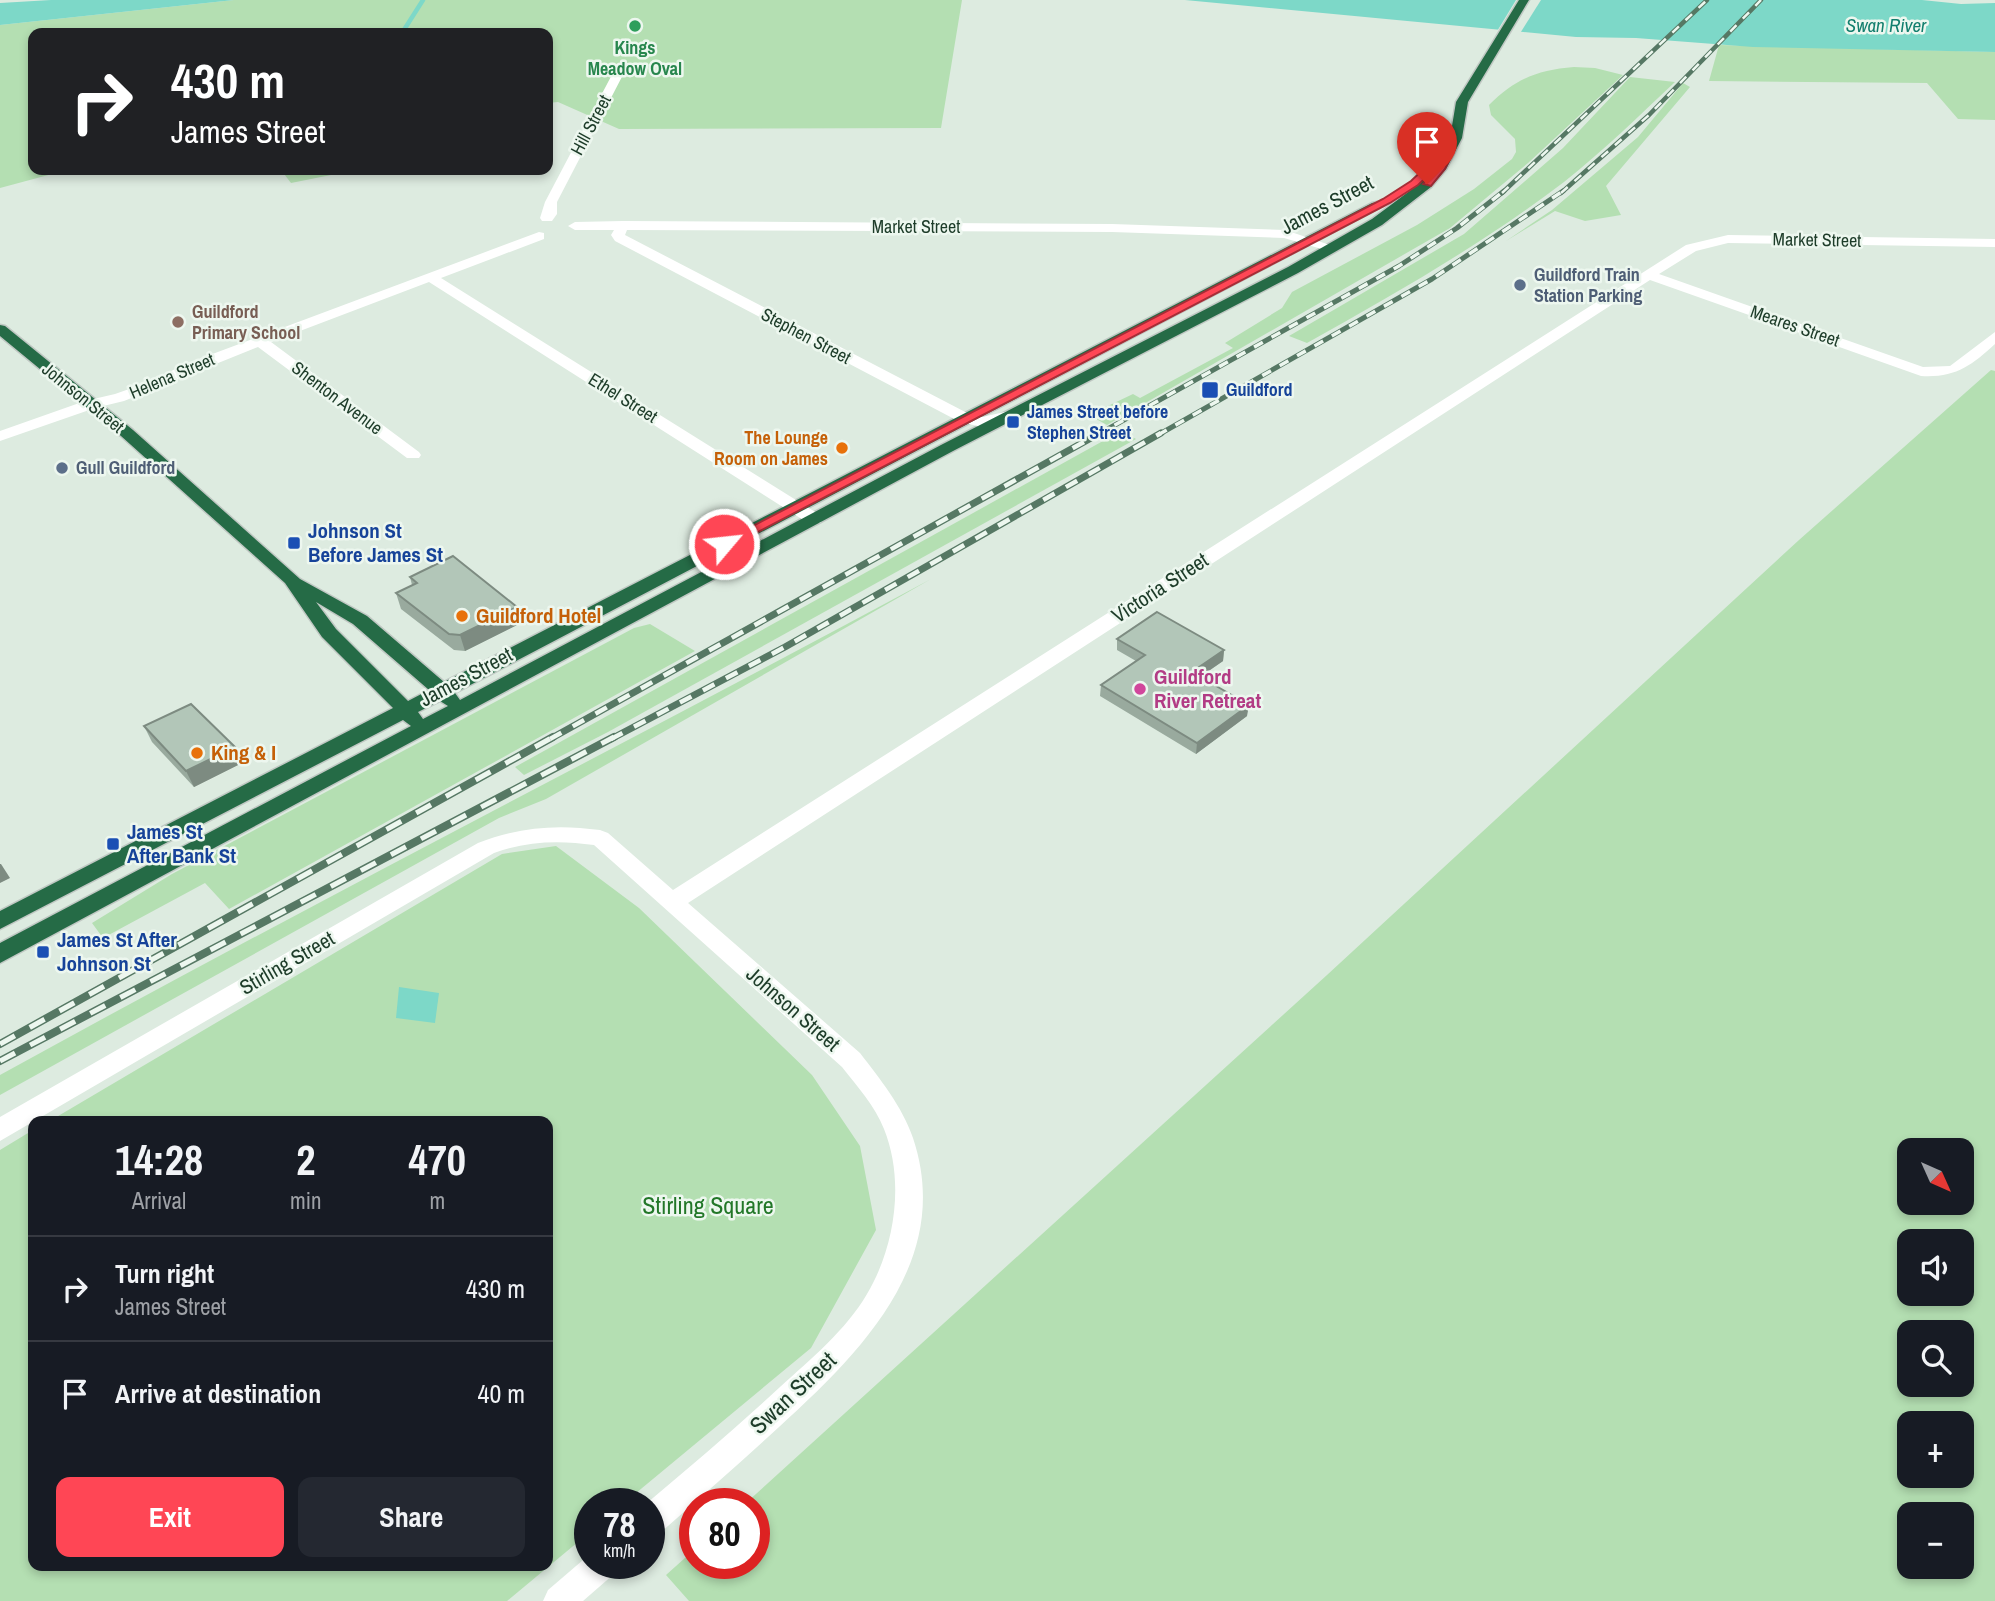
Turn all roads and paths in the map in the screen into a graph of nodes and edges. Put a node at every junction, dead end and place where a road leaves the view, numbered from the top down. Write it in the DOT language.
graph roads {
  1 [pos="1524,0"];
  2 [pos="620,69"];
  3 [pos="1451,149"];
  4 [pos="547,218"];
  5 [pos="623,225"];
  6 [pos="566,232"];
  7 [pos="539,236"];
  8 [pos="1308,243"];
  9 [pos="1995,243"];
  10 [pos="1328,250"];
  11 [pos="1648,275"];
  12 [pos="432,278"];
  13 [pos="1270,281"];
  14 [pos="1178,310"];
  15 [pos="0,329"];
  16 [pos="1995,336"];
  17 [pos="260,341"];
  18 [pos="91,404"];
  19 [pos="1009,416"];
  20 [pos="966,419"];
  21 [pos="0,436"];
  22 [pos="413,455"];
  23 [pos="796,507"];
  24 [pos="814,519"];
  25 [pos="291,579"];
  26 [pos="442,692"];
  27 [pos="459,709"];
  28 [pos="404,712"];
  29 [pos="424,728"];
  30 [pos="586,836"];
  31 [pos="672,902"];
  32 [pos="0,921"];
  33 [pos="0,954"];
  34 [pos="0,1130"];
  35 [pos="904,1238"];
  36 [pos="665,1508"];
  37 [pos="584,1579"];
  38 [pos="559,1601"];
  1 -- 3 [label="highway"];
  2 -- 4 [label="street, Hill Street"];
  3 -- 8 [label="highway, James Street"];
  3 -- 10 [label="highway, James Street"];
  4 -- 6 [label="street"];
  4 -- 7 [label="street, Hill Street"];
  5 -- 6 [label="street, Market Street"];
  5 -- 8 [label="street, Market Street"];
  5 -- 20 [label="street, Stephen Street"];
  6 -- 7 [label="street, Market Street"];
  7 -- 12 [label="street, Helena Street"];
  8 -- 10 [label="street, Market Street"];
  8 -- 14 [label="highway, James Street"];
  9 -- 11 [label="street, Market Street"];
  10 -- 13 [label="highway, James Street"];
  11 -- 16 [label="street, Meares Street"];
  11 -- 31 [label="street, Victoria Street"];
  12 -- 17 [label="street, Helena Street"];
  12 -- 23 [label="street, Ethel Street"];
  13 -- 14 [label="highway"];
  13 -- 19 [label="highway, James Street"];
  14 -- 20 [label="highway, James Street"];
  15 -- 18 [label="highway, Johnson Street"];
  17 -- 18 [label="street, Helena Street"];
  17 -- 22 [label="street, Shenton Avenue"];
  18 -- 21 [label="street, Helena Street"];
  18 -- 25 [label="highway, Johnson Street"];
  19 -- 20 [label="street, Stephen Street"];
  19 -- 24 [label="highway, James Street"];
  20 -- 23 [label="highway, James Street"];
  23 -- 24 [label="street, Ethel Street"];
  23 -- 26 [label="highway, James Street"];
  24 -- 27 [label="highway, James Street"];
  25 -- 26 [label="highway, Johnson Street"];
  25 -- 28 [label="highway, Johnson Street"];
  26 -- 27 [label="highway, Johnson Street"];
  26 -- 28 [label="highway, James Street"];
  27 -- 29 [label="highway, James Street"];
  28 -- 29 [label="highway, Johnson Street"];
  28 -- 32 [label="highway, James Street"];
  29 -- 33 [label="highway, James Street"];
  30 -- 31 [label="street, Johnson Street"];
  30 -- 34 [label="street, Stirling Street"];
  31 -- 35 [label="street, Johnson Street"];
  35 -- 36 [label="street, Swan Street"];
  37 -- 38 [label="street"];
}
